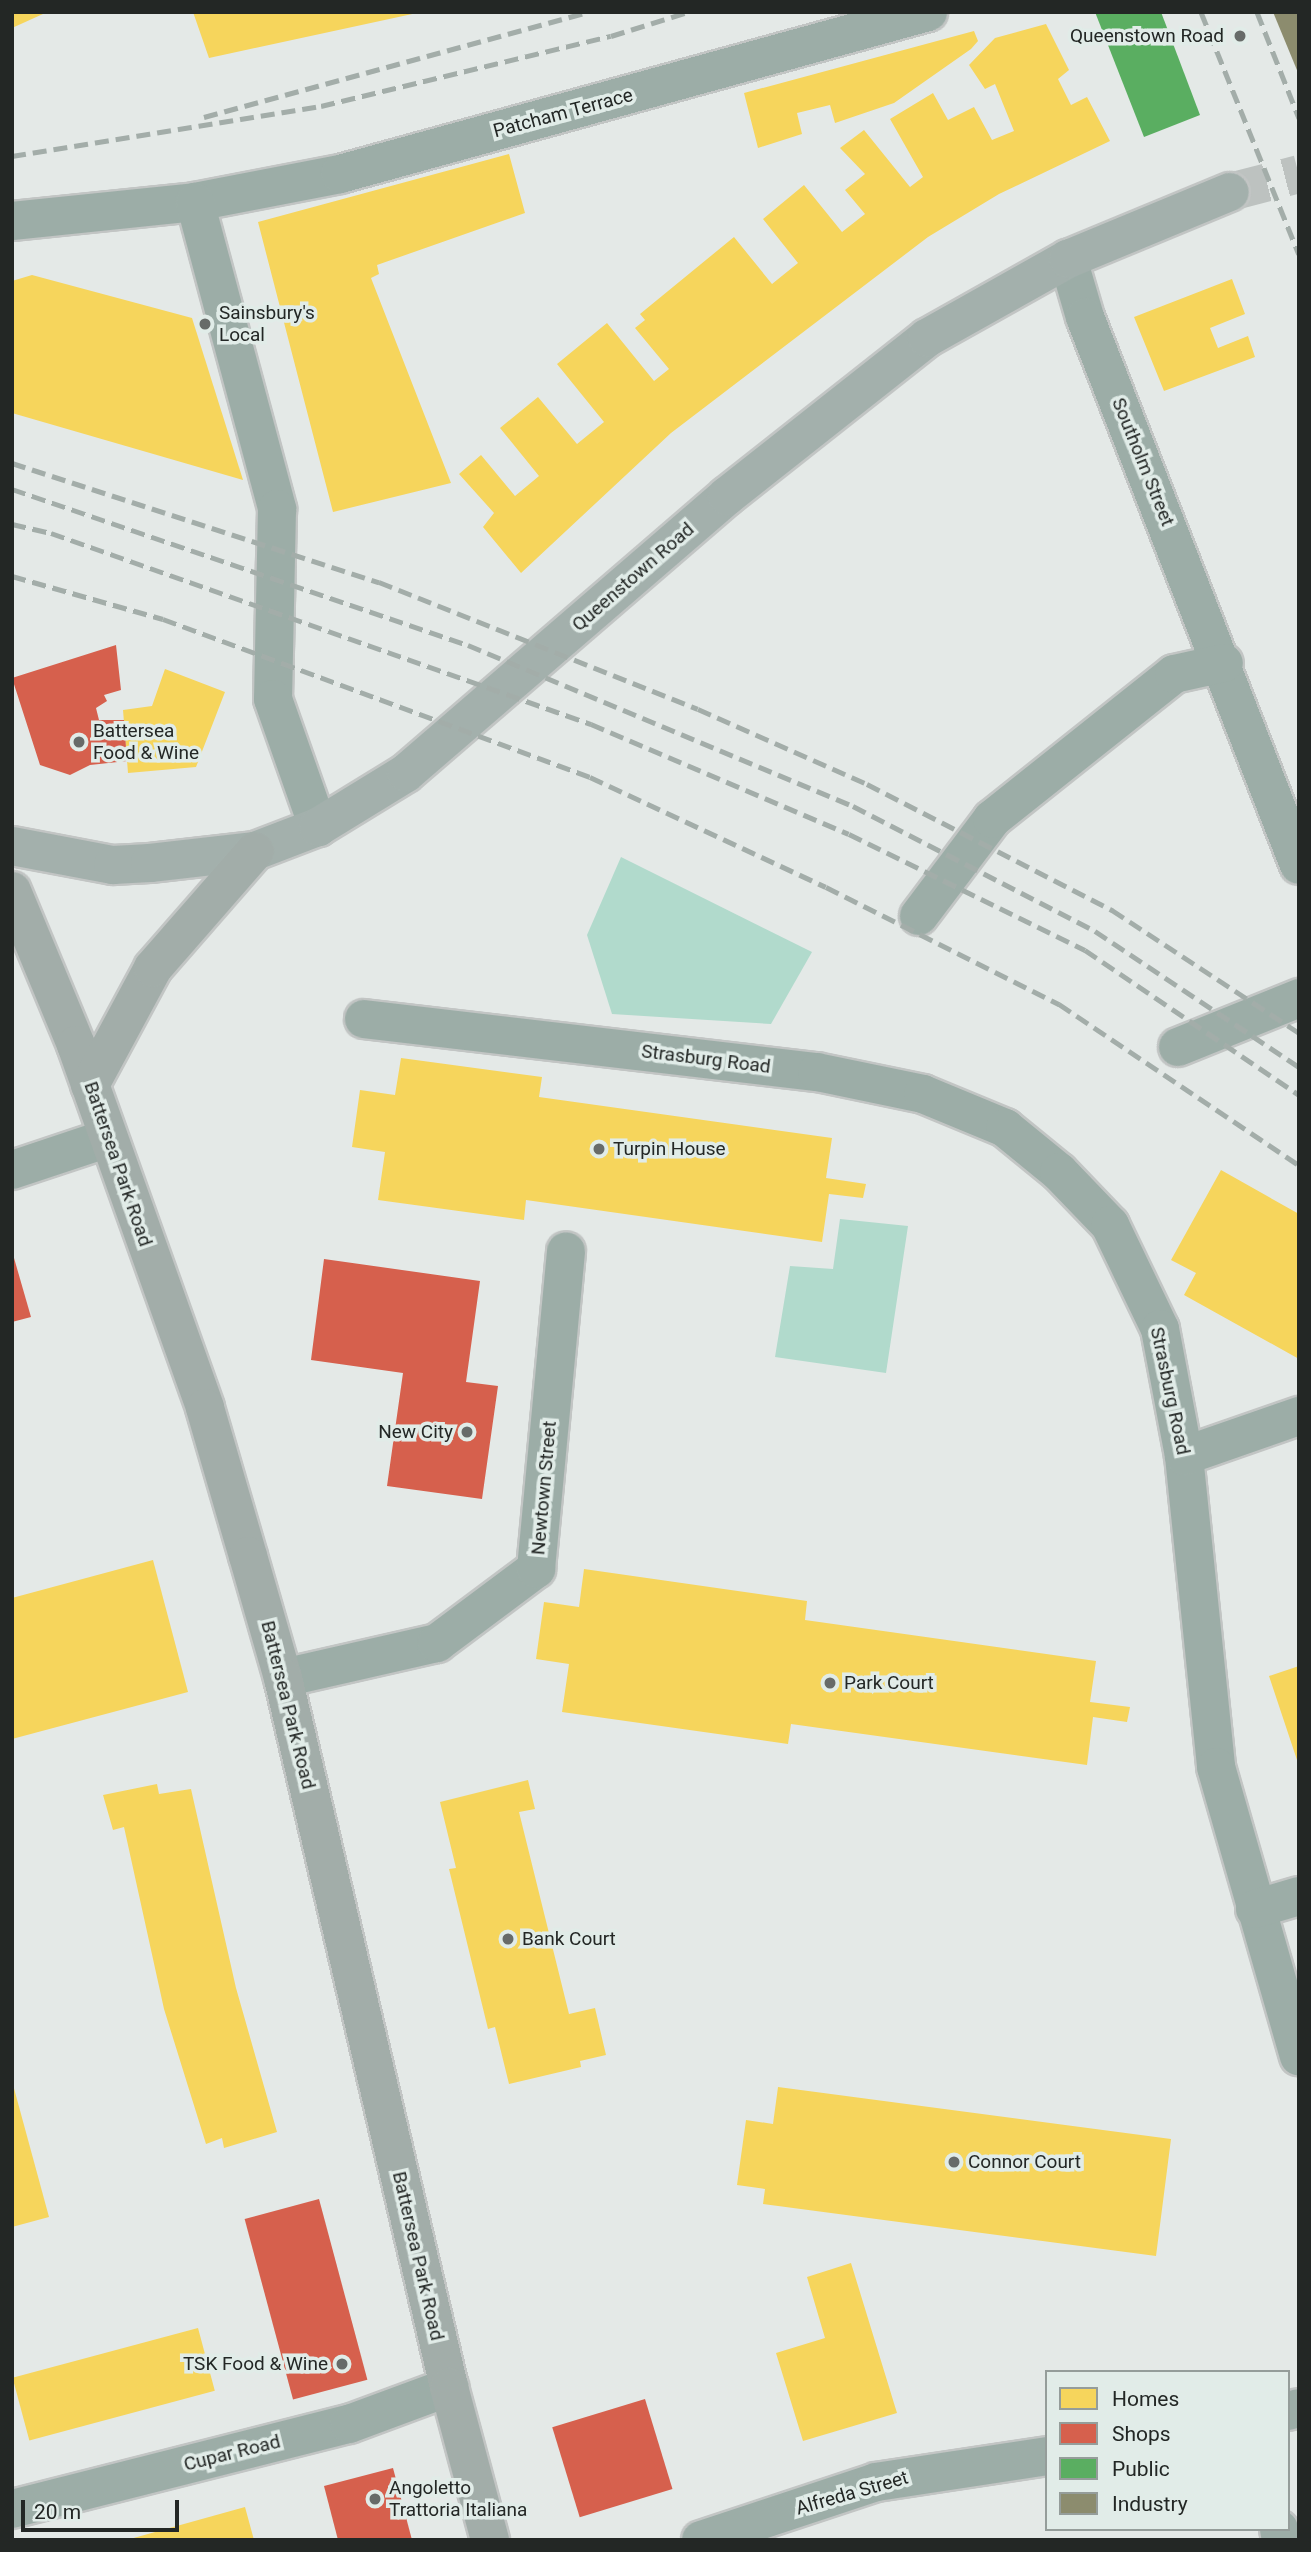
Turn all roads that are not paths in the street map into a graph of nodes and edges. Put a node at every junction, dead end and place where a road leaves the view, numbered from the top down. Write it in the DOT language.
graph roads {
  1 [pos="928,12"];
  2 [pos="1230,192"];
  3 [pos="195,202"];
  4 [pos="12,221"];
  5 [pos="1068,259"];
  6 [pos="1224,663"];
  7 [pos="318,827"];
  8 [pos="12,846"];
  9 [pos="255,851"];
  10 [pos="1299,865"];
  11 [pos="12,891"];
  12 [pos="919,916"];
  13 [pos="1299,998"];
  14 [pos="364,1019"];
  15 [pos="1178,1047"];
  16 [pos="90,1085"];
  17 [pos="108,1138"];
  18 [pos="12,1170"];
  19 [pos="566,1251"];
  20 [pos="1299,1416"];
  21 [pos="1184,1456"];
  22 [pos="283,1678"];
  23 [pos="1299,1896"];
  24 [pos="1255,1909"];
  25 [pos="1299,2056"];
  26 [pos="449,2387"];
  27 [pos="1045,2456"];
  28 [pos="12,2509"];
  29 [pos="490,2540"];
  30 [pos="702,2540"];
  1 -- 3 [label="street, Patcham Terrace"];
  2 -- 5 [label="main road, Queenstown Road"];
  3 -- 4 [label="street, Patcham Terrace"];
  3 -- 7 [label="street"];
  5 -- 6 [label="street, Southolm Street"];
  5 -- 7 [label="main road, Queenstown Road"];
  6 -- 10 [label="street, Southolm Street"];
  6 -- 12 [label="street"];
  7 -- 9 [label="main road, Queenstown Road"];
  8 -- 9 [label="main road, Queenstown Road"];
  9 -- 16 [label="highway"];
  11 -- 16 [label="highway, Battersea Park Road"];
  13 -- 15 [label="street"];
  14 -- 21 [label="street, Strasburg Road"];
  16 -- 17 [label="highway, Battersea Park Road"];
  17 -- 18 [label="street"];
  17 -- 22 [label="highway, Battersea Park Road"];
  19 -- 22 [label="street, Newtown Street"];
  20 -- 21 [label="street"];
  21 -- 24 [label="street, Strasburg Road"];
  22 -- 26 [label="highway, Battersea Park Road"];
  23 -- 24 [label="street"];
  24 -- 25 [label="street, Strasburg Road"];
  26 -- 28 [label="street, Cupar Road"];
  26 -- 29 [label="highway, Battersea Park Road"];
  27 -- 30 [label="street, Alfreda Street"];
}
